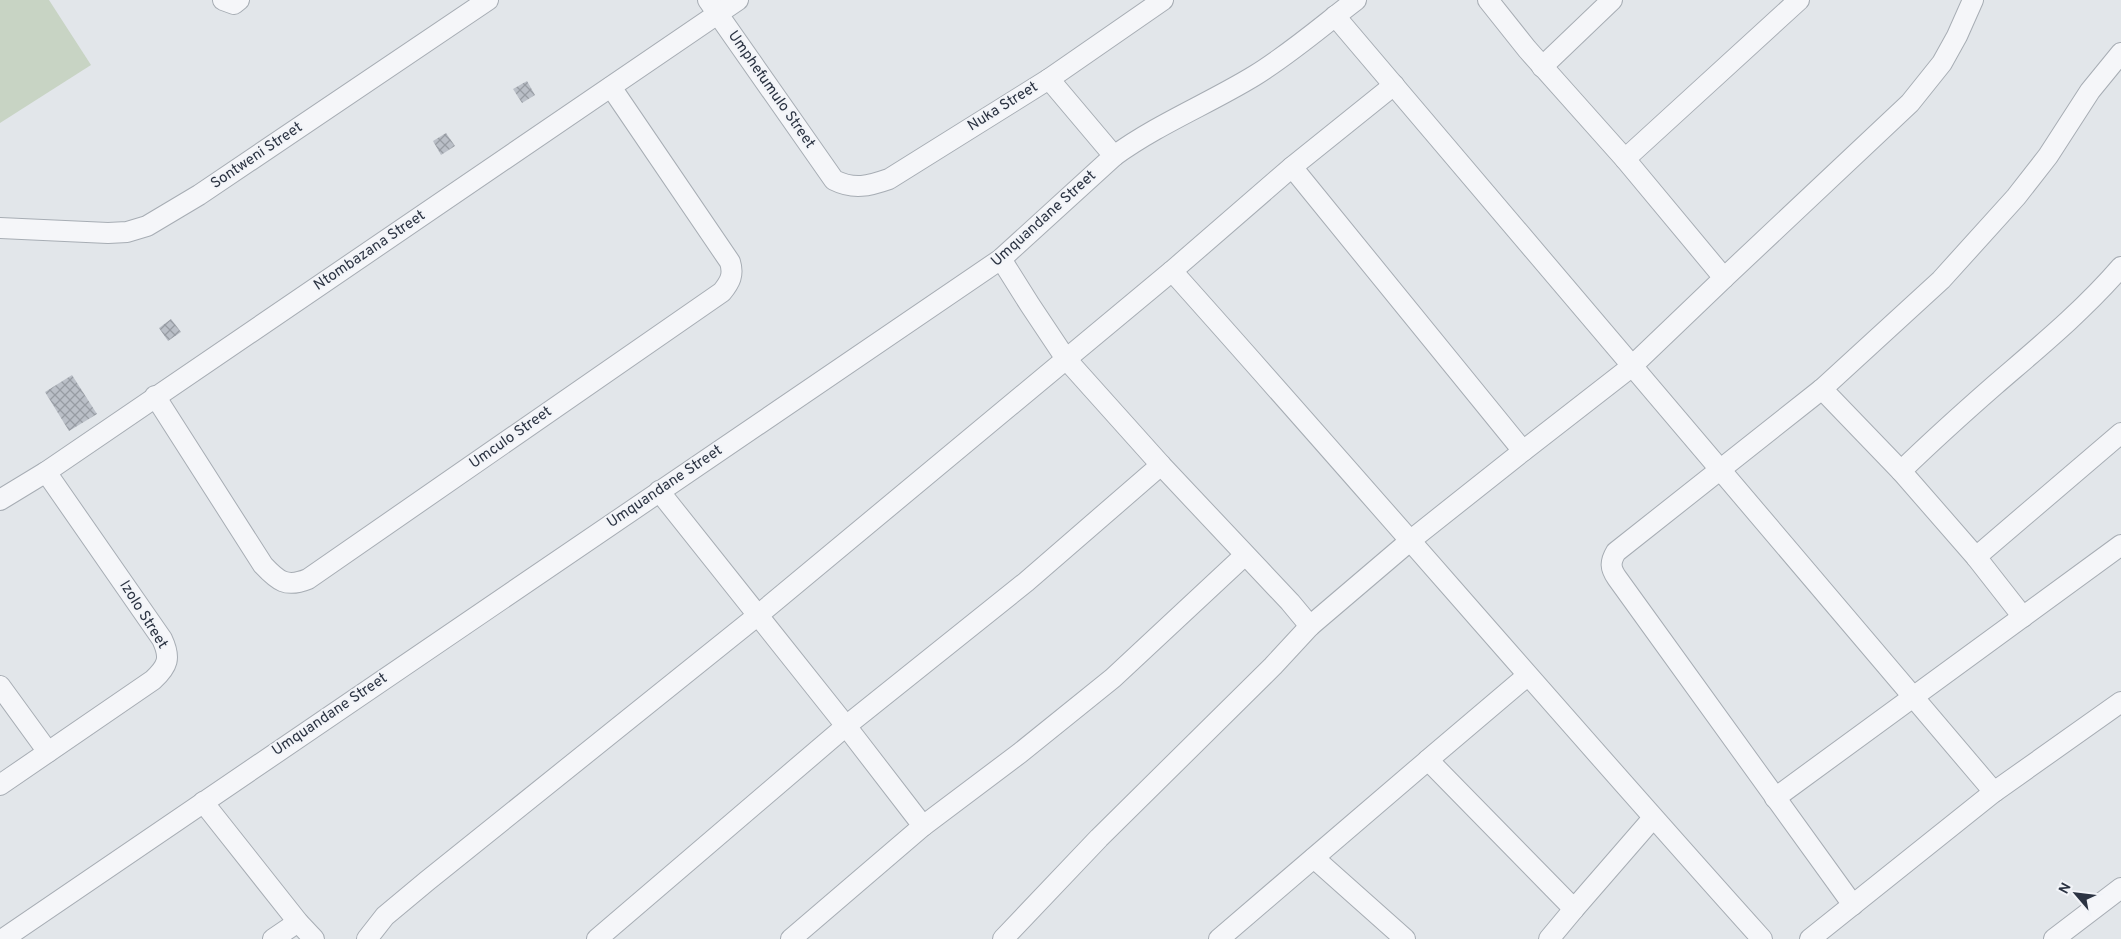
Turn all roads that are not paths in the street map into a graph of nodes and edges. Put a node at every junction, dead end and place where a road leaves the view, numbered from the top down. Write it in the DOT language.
graph roads {
  1 [pos="224,0"];
  2 [pos="239,0"];
  3 [pos="488,0"];
  4 [pos="738,0"];
  5 [pos="1163,0"];
  6 [pos="1356,0"];
  7 [pos="1488,0"];
  8 [pos="1612,0"];
  9 [pos="1799,0"];
  10 [pos="1973,0"];
  11 [pos="713,7"];
  12 [pos="1335,16"];
  13 [pos="2121,53"];
  14 [pos="1542,67"];
  15 [pos="1049,78"];
  16 [pos="1394,85"];
  17 [pos="611,87"];
  18 [pos="1114,156"];
  19 [pos="1625,159"];
  20 [pos="1292,167"];
  21 [pos="834,180"];
  22 [pos="0,228"];
  23 [pos="1002,259"];
  24 [pos="2121,267"];
  25 [pos="1172,270"];
  26 [pos="1724,278"];
  27 [pos="1066,359"];
  28 [pos="1631,367"];
  29 [pos="1822,389"];
  30 [pos="155,396"];
  31 [pos="2121,433"];
  32 [pos="1523,451"];
  33 [pos="1161,465"];
  34 [pos="1722,470"];
  35 [pos="1901,470"];
  36 [pos="46,472"];
  37 [pos="659,491"];
  38 [pos="0,500"];
  39 [pos="1411,540"];
  40 [pos="2121,545"];
  41 [pos="1245,555"];
  42 [pos="1976,557"];
  43 [pos="757,616"];
  44 [pos="2023,616"];
  45 [pos="1310,626"];
  46 [pos="1528,676"];
  47 [pos="0,686"];
  48 [pos="1913,696"];
  49 [pos="2121,702"];
  50 [pos="846,726"];
  51 [pos="48,752"];
  52 [pos="1428,760"];
  53 [pos="0,785"];
  54 [pos="1994,792"];
  55 [pos="1775,798"];
  56 [pos="202,802"];
  57 [pos="1653,818"];
  58 [pos="923,826"];
  59 [pos="1314,858"];
  60 [pos="2121,888"];
  61 [pos="1853,905"];
  62 [pos="1574,909"];
  63 [pos="298,922"];
  64 [pos="3,939"];
  65 [pos="273,939"];
  66 [pos="314,939"];
  67 [pos="367,939"];
  68 [pos="597,939"];
  69 [pos="791,939"];
  70 [pos="1004,939"];
  71 [pos="1219,939"];
  72 [pos="1405,939"];
  73 [pos="1549,939"];
  74 [pos="1762,939"];
  75 [pos="1810,939"];
  76 [pos="2054,939"];
  1 -- 2 [label="street"];
  3 -- 22 [label="street, Sontweni Street"];
  4 -- 11 [label="street, Ntombazana Street"];
  5 -- 15 [label="street, Nuka Street"];
  6 -- 12 [label="street, Umquandane Street"];
  7 -- 14 [label="street"];
  8 -- 14 [label="street"];
  9 -- 19 [label="street"];
  10 -- 26 [label="street"];
  11 -- 17 [label="street, Ntombazana Street"];
  11 -- 21 [label="street, Umphefumulo Street"];
  12 -- 16 [label="street"];
  12 -- 18 [label="street, Umquandane Street"];
  13 -- 29 [label="street"];
  14 -- 19 [label="street"];
  15 -- 18 [label="street"];
  15 -- 21 [label="street, Nuka Street"];
  16 -- 20 [label="street"];
  16 -- 28 [label="street"];
  17 -- 30 [label="street, Ntombazana Street"];
  17 -- 30 [label="street, Umculo Street"];
  18 -- 23 [label="street, Umquandane Street"];
  19 -- 26 [label="street"];
  20 -- 25 [label="street"];
  20 -- 32 [label="street"];
  23 -- 27 [label="street"];
  23 -- 37 [label="street, Umquandane Street"];
  24 -- 35 [label="street"];
  25 -- 27 [label="street"];
  25 -- 39 [label="street"];
  26 -- 28 [label="street"];
  27 -- 33 [label="street"];
  27 -- 43 [label="street"];
  28 -- 32 [label="street"];
  28 -- 34 [label="street"];
  29 -- 34 [label="street"];
  29 -- 35 [label="street"];
  30 -- 36 [label="street, Ntombazana Street"];
  31 -- 42 [label="street"];
  32 -- 39 [label="street"];
  33 -- 41 [label="street"];
  33 -- 50 [label="street"];
  34 -- 48 [label="street"];
  34 -- 55 [label="street"];
  35 -- 42 [label="street"];
  36 -- 38 [label="street, Ntombazana Street"];
  36 -- 51 [label="street, Izolo Street"];
  37 -- 43 [label="street"];
  37 -- 56 [label="street, Umquandane Street"];
  39 -- 45 [label="street"];
  39 -- 46 [label="street"];
  40 -- 44 [label="street"];
  41 -- 45 [label="street"];
  41 -- 58 [label="street"];
  42 -- 44 [label="street"];
  43 -- 50 [label="street"];
  43 -- 67 [label="street"];
  44 -- 48 [label="street"];
  45 -- 70 [label="street"];
  46 -- 52 [label="street"];
  46 -- 57 [label="street"];
  47 -- 51 [label="street"];
  48 -- 54 [label="street"];
  48 -- 55 [label="street"];
  49 -- 54 [label="street"];
  50 -- 58 [label="street"];
  50 -- 68 [label="street"];
  51 -- 53 [label="street, Izolo Street"];
  52 -- 59 [label="street"];
  52 -- 62 [label="street"];
  54 -- 61 [label="street"];
  55 -- 61 [label="street"];
  56 -- 63 [label="street"];
  56 -- 64 [label="street, Umquandane Street"];
  57 -- 62 [label="street"];
  57 -- 74 [label="street"];
  58 -- 69 [label="street"];
  59 -- 71 [label="street"];
  59 -- 72 [label="street"];
  60 -- 76 [label="street"];
  61 -- 75 [label="street"];
  62 -- 73 [label="street"];
  63 -- 65 [label="street"];
  63 -- 66 [label="street"];
}
